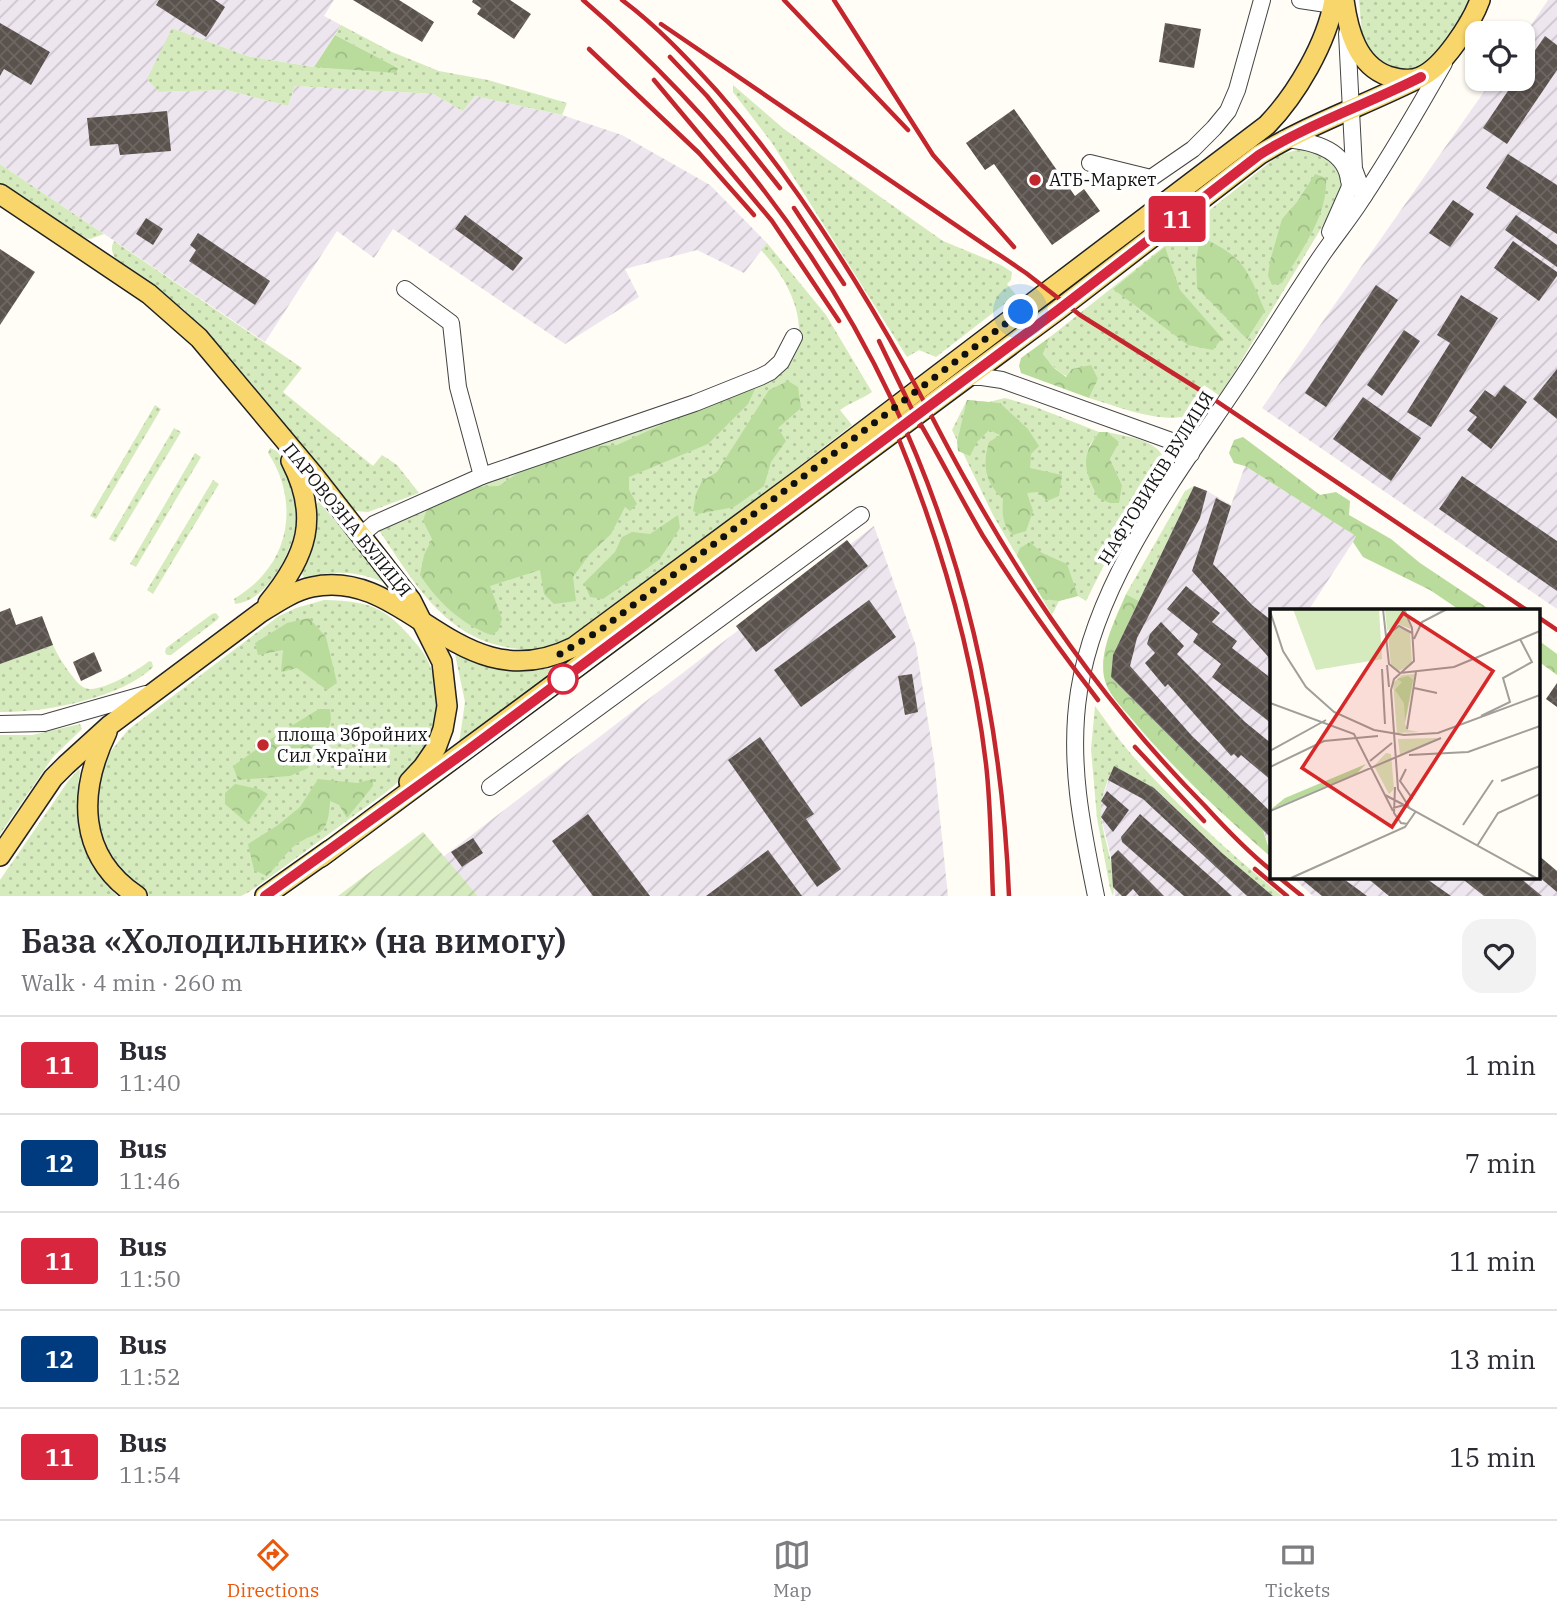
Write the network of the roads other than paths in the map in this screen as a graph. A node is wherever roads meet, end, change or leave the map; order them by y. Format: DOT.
graph roads {
  1 [pos="1262,0"];
  2 [pos="1300,0"];
  3 [pos="1481,3"];
  4 [pos="1339,4"];
  5 [pos="1454,45"];
  6 [pos="1421,77"];
  7 [pos="1352,110"];
  8 [pos="1284,139"];
  9 [pos="1090,163"];
  10 [pos="1357,193"];
  11 [pos="0,194"];
  12 [pos="405,289"];
  13 [pos="794,337"];
  14 [pos="967,377"];
  15 [pos="264,419"];
  16 [pos="1191,454"];
  17 [pos="482,476"];
  18 [pos="862,515"];
  19 [pos="361,535"];
  20 [pos="260,613"];
  21 [pos="424,624"];
  22 [pos="152,692"];
  23 [pos="0,724"];
  24 [pos="110,725"];
  25 [pos="489,787"];
  26 [pos="0,856"];
  27 [pos="321,857"];
  28 [pos="138,896"];
  29 [pos="265,896"];
  30 [pos="1096,896"];
  1 -- 9 [label="street"];
  2 -- 4 [label="street"];
  3 -- 5 [label="main road"];
  4 -- 6 [label="main road"];
  4 -- 7 [label="street"];
  4 -- 21 [label="main road"];
  5 -- 6 [label="main road"];
  5 -- 10 [label="street, НАФТОВИКІВ ВУЛИЦЯ"];
  6 -- 7 [label="main road"];
  7 -- 8 [label="main road"];
  7 -- 10 [label="street"];
  8 -- 10 [label="street"];
  8 -- 14 [label="main road"];
  10 -- 16 [label="street, НАФТОВИКІВ ВУЛИЦЯ"];
  11 -- 15 [label="main road, ПАРОВОЗНА ВУЛИЦЯ"];
  12 -- 17 [label="street"];
  13 -- 17 [label="street"];
  14 -- 16 [label="street"];
  14 -- 27 [label="main road"];
  15 -- 19 [label="main road, ПАРОВОЗНА ВУЛИЦЯ"];
  15 -- 20 [label="main road, ПАРОВОЗНА ВУЛИЦЯ"];
  16 -- 30 [label="street, НАФТОВИКІВ ВУЛИЦЯ"];
  17 -- 19 [label="street"];
  18 -- 25 [label="street"];
  19 -- 21 [label="main road, ПАРОВОЗНА ВУЛИЦЯ"];
  20 -- 21 [label="main road"];
  20 -- 22 [label="main road"];
  21 -- 27 [label="main road"];
  22 -- 23 [label="street"];
  22 -- 24 [label="main road"];
  24 -- 26 [label="main road"];
  24 -- 28 [label="main road"];
  27 -- 29 [label="main road"];
}
